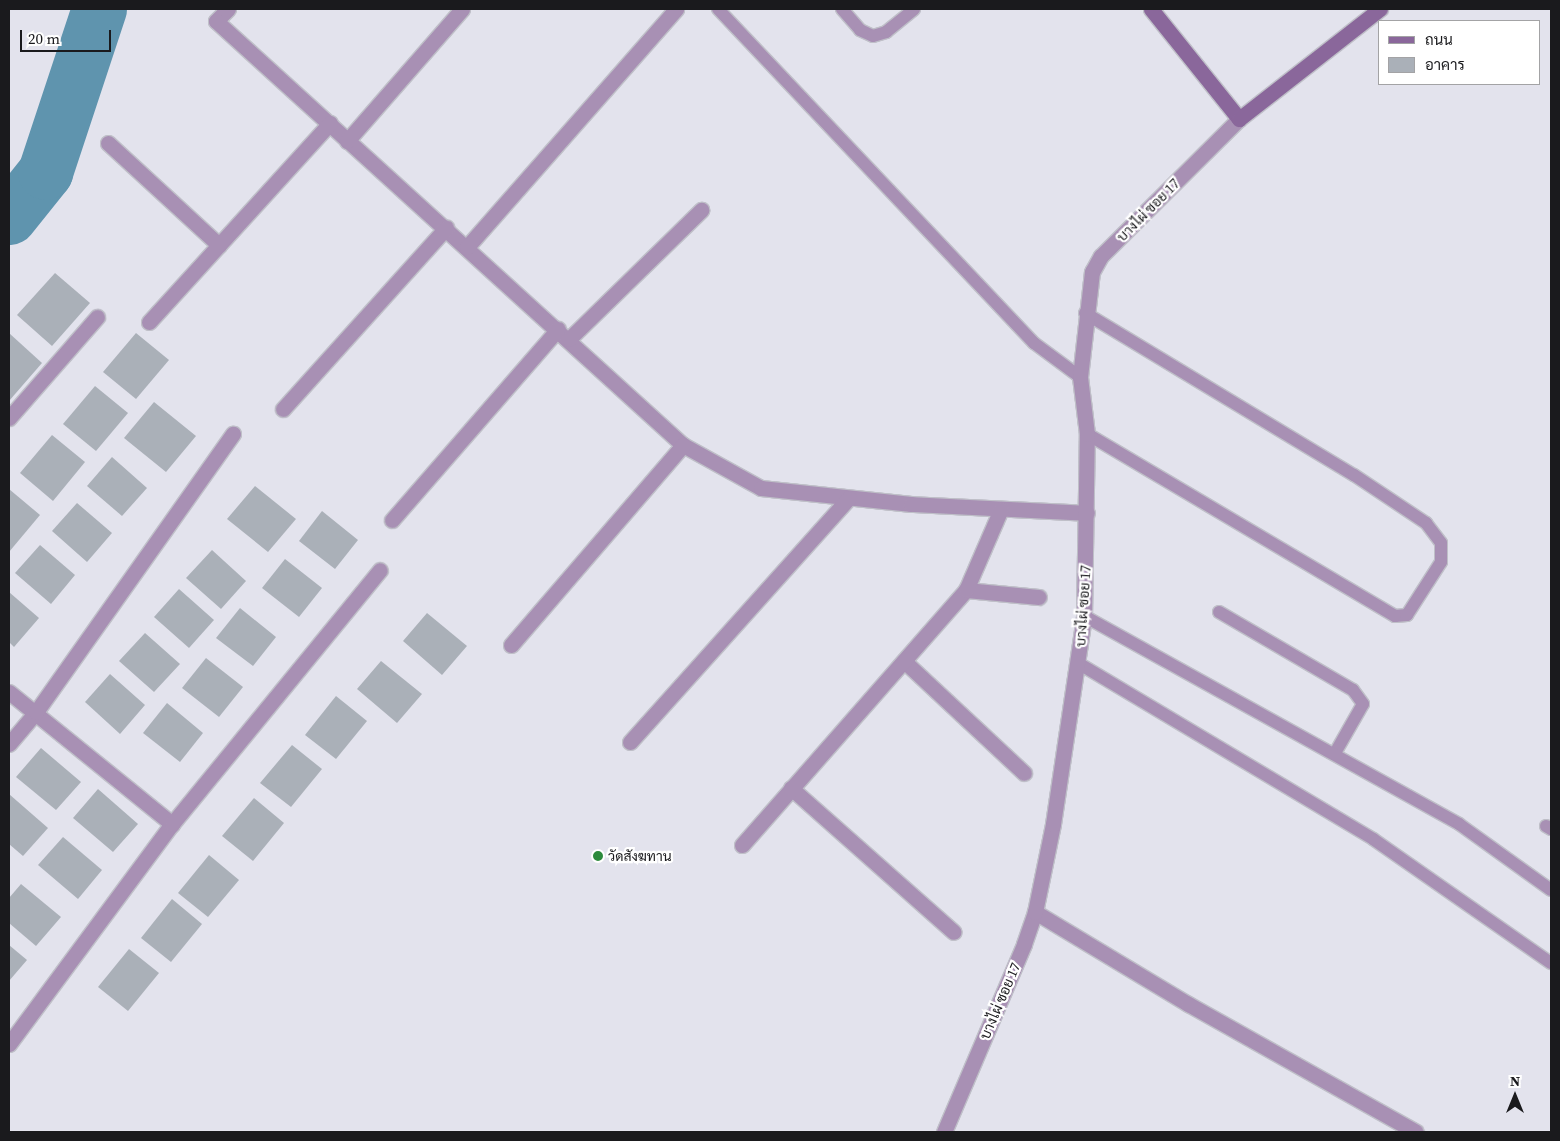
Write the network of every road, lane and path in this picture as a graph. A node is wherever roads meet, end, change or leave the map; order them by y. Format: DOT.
graph roads {
  1 [pos="228,9"];
  2 [pos="462,9"];
  3 [pos="676,9"];
  4 [pos="718,9"];
  5 [pos="842,9"];
  6 [pos="914,9"];
  7 [pos="1151,9"];
  8 [pos="1380,9"];
  9 [pos="1239,120"];
  10 [pos="330,124"];
  11 [pos="347,141"];
  12 [pos="108,142"];
  13 [pos="701,210"];
  14 [pos="446,228"];
  15 [pos="219,245"];
  16 [pos="467,246"];
  17 [pos="1085,313"];
  18 [pos="97,317"];
  19 [pos="149,322"];
  20 [pos="558,329"];
  21 [pos="569,339"];
  22 [pos="1080,377"];
  23 [pos="283,409"];
  24 [pos="9,418"];
  25 [pos="233,434"];
  26 [pos="1087,434"];
  27 [pos="683,445"];
  28 [pos="849,498"];
  29 [pos="1001,509"];
  30 [pos="1087,513"];
  31 [pos="392,520"];
  32 [pos="380,570"];
  33 [pos="966,590"];
  34 [pos="1039,596"];
  35 [pos="1219,612"];
  36 [pos="1084,616"];
  37 [pos="510,645"];
  38 [pos="904,661"];
  39 [pos="1078,663"];
  40 [pos="9,692"];
  41 [pos="36,712"];
  42 [pos="630,742"];
  43 [pos="9,744"];
  44 [pos="1335,753"];
  45 [pos="1024,773"];
  46 [pos="791,788"];
  47 [pos="172,824"];
  48 [pos="742,845"];
  49 [pos="1551,890"];
  50 [pos="1035,912"];
  51 [pos="954,932"];
  52 [pos="1551,964"];
  53 [pos="9,1044"];
  54 [pos="944,1132"];
  55 [pos="1416,1132"];
  1 -- 10 [label="street"];
  2 -- 11 [label="street"];
  3 -- 16 [label="street"];
  4 -- 22 [label="lane"];
  5 -- 6 [label="lane"];
  7 -- 9 [label="street"];
  8 -- 9 [label="street"];
  9 -- 17 [label="street, บางไผ่ ซอย 17"];
  10 -- 11 [label="street"];
  10 -- 15 [label="street"];
  11 -- 14 [label="street"];
  12 -- 15 [label="street"];
  13 -- 21 [label="street"];
  14 -- 16 [label="street"];
  14 -- 23 [label="street"];
  15 -- 19 [label="street"];
  16 -- 20 [label="street"];
  17 -- 22 [label="street, บางไผ่ ซอย 17"];
  17 -- 26 [label="lane"];
  18 -- 24 [label="street"];
  20 -- 21 [label="street"];
  20 -- 31 [label="street"];
  21 -- 27 [label="street"];
  22 -- 26 [label="street, บางไผ่ ซอย 17"];
  25 -- 41 [label="street"];
  26 -- 30 [label="street, บางไผ่ ซอย 17"];
  27 -- 28 [label="street"];
  27 -- 37 [label="street"];
  28 -- 29 [label="street"];
  28 -- 42 [label="street"];
  29 -- 30 [label="street"];
  29 -- 33 [label="street"];
  30 -- 36 [label="street, บางไผ่ ซอย 17"];
  32 -- 47 [label="street"];
  33 -- 34 [label="street"];
  33 -- 38 [label="street"];
  35 -- 44 [label="lane"];
  36 -- 39 [label="street, บางไผ่ ซอย 17"];
  36 -- 44 [label="lane"];
  38 -- 45 [label="street"];
  38 -- 46 [label="street"];
  39 -- 50 [label="street, บางไผ่ ซอย 17"];
  39 -- 52 [label="lane"];
  40 -- 41 [label="street"];
  41 -- 43 [label="street"];
  41 -- 47 [label="street"];
  44 -- 49 [label="lane"];
  46 -- 48 [label="street"];
  46 -- 51 [label="street"];
  47 -- 53 [label="street"];
  50 -- 54 [label="street, บางไผ่ ซอย 17"];
  50 -- 55 [label="street"];
}
